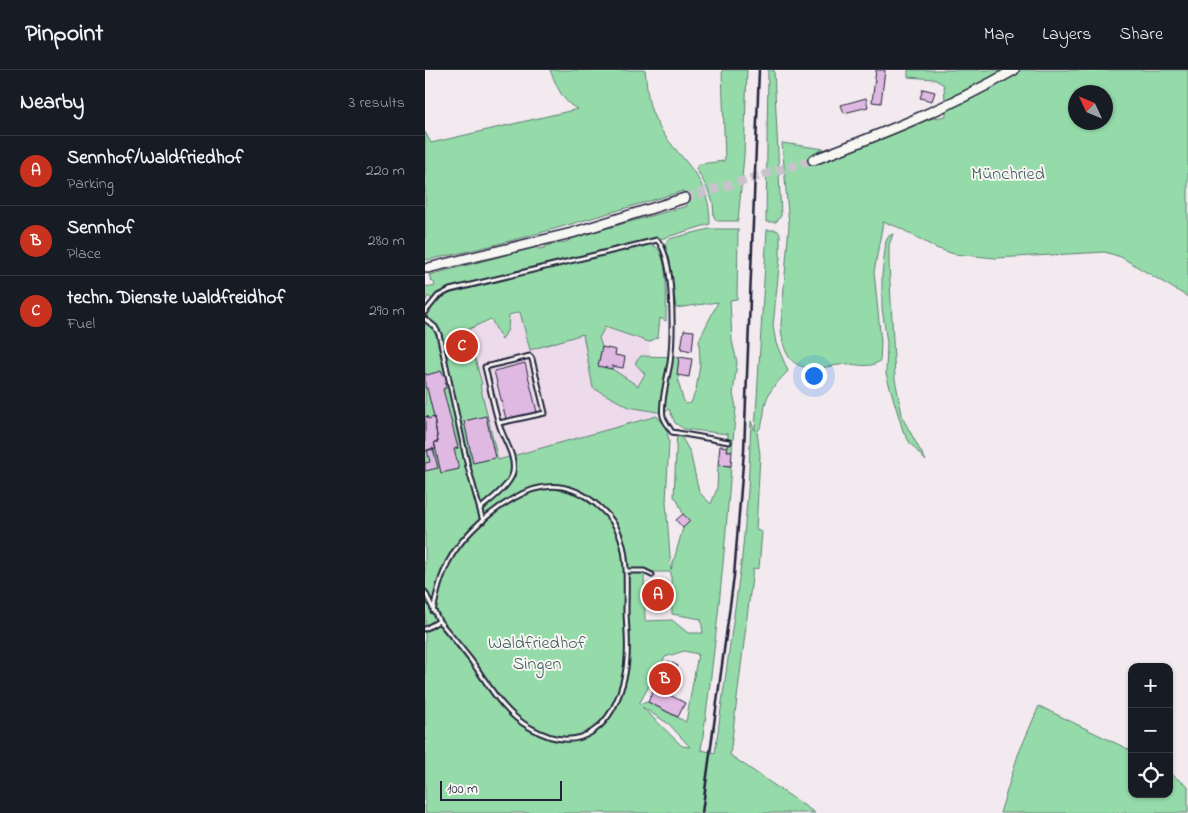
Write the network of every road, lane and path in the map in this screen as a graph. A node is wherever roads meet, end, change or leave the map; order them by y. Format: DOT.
graph roads {
  1 [pos="1014,70"];
  2 [pos="813,160"];
  3 [pos="685,198"];
  4 [pos="428,268"];
  5 [pos="425,312"];
  6 [pos="425,319"];
  7 [pos="499,423"];
  8 [pos="729,442"];
  9 [pos="480,509"];
  10 [pos="483,521"];
  11 [pos="626,571"];
  12 [pos="653,575"];
  13 [pos="425,592"];
  14 [pos="433,610"];
  15 [pos="439,621"];
  16 [pos="425,629"];
  1 -- 2 [label="main road"];
  3 -- 4 [label="main road"];
  5 -- 8 [label="lane"];
  6 -- 9 [label="lane"];
  7 -- 7 [label="lane"];
  7 -- 9 [label="lane"];
  9 -- 10 [label="lane"];
  10 -- 11 [label="lane"];
  10 -- 14 [label="lane"];
  11 -- 12 [label="lane"];
  11 -- 15 [label="lane"];
  13 -- 14 [label="lane"];
  14 -- 15 [label="lane"];
  15 -- 16 [label="lane"];
}
